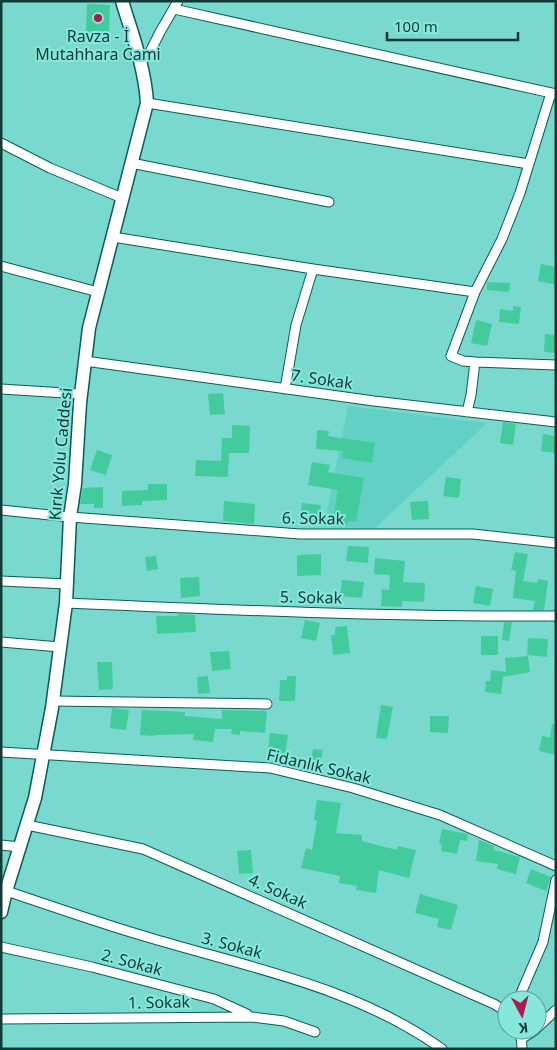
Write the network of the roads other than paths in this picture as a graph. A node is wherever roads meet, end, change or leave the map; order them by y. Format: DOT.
graph roads {
  1 [pos="122,1"];
  2 [pos="176,5"];
  3 [pos="140,61"];
  4 [pos="553,94"];
  5 [pos="148,103"];
  6 [pos="1,143"];
  7 [pos="131,163"];
  8 [pos="529,164"];
  9 [pos="122,198"];
  10 [pos="330,202"];
  11 [pos="113,236"];
  12 [pos="1,266"];
  13 [pos="313,269"];
  14 [pos="98,292"];
  15 [pos="475,292"];
  16 [pos="85,361"];
  17 [pos="475,362"];
  18 [pos="556,365"];
  19 [pos="1,389"];
  20 [pos="285,389"];
  21 [pos="81,394"];
  22 [pos="467,412"];
  23 [pos="556,422"];
  24 [pos="1,510"];
  25 [pos="70,517"];
  26 [pos="556,542"];
  27 [pos="1,581"];
  28 [pos="67,584"];
  29 [pos="66,604"];
  30 [pos="556,616"];
  31 [pos="1,642"];
  32 [pos="60,647"];
  33 [pos="53,701"];
  34 [pos="267,704"];
  35 [pos="1,752"];
  36 [pos="44,755"];
  37 [pos="28,825"];
  38 [pos="1,845"];
  39 [pos="20,847"];
  40 [pos="556,866"];
  41 [pos="556,880"];
  42 [pos="6,891"];
  43 [pos="1,912"];
  44 [pos="1,947"];
  45 [pos="522,990"];
  46 [pos="497,1006"];
  47 [pos="252,1016"];
  48 [pos="1,1019"];
  49 [pos="315,1032"];
  50 [pos="442,1049"];
  1 -- 3 [label="street, Kırık Yolu Caddesi"];
  2 -- 3 [label="street"];
  2 -- 4 [label="street"];
  3 -- 5 [label="street, Kırık Yolu Caddesi"];
  4 -- 8 [label="street"];
  5 -- 7 [label="street, Kırık Yolu Caddesi"];
  5 -- 8 [label="street"];
  6 -- 9 [label="street"];
  7 -- 9 [label="street, Kırık Yolu Caddesi"];
  7 -- 10 [label="street"];
  8 -- 15 [label="street"];
  9 -- 11 [label="street, Kırık Yolu Caddesi"];
  11 -- 13 [label="street"];
  11 -- 14 [label="street, Kırık Yolu Caddesi"];
  12 -- 14 [label="street"];
  13 -- 15 [label="street"];
  13 -- 20 [label="street"];
  14 -- 16 [label="street, Kırık Yolu Caddesi"];
  15 -- 17 [label="street"];
  16 -- 20 [label="street, 7. Sokak"];
  16 -- 21 [label="street, Kırık Yolu Caddesi"];
  17 -- 18 [label="street"];
  17 -- 22 [label="street"];
  19 -- 21 [label="street"];
  20 -- 22 [label="street, 7. Sokak"];
  21 -- 25 [label="street, Kırık Yolu Caddesi"];
  22 -- 23 [label="street, 7. Sokak"];
  24 -- 25 [label="street, 6. Sokak"];
  25 -- 26 [label="street, 6. Sokak"];
  25 -- 28 [label="street, Kırık Yolu Caddesi"];
  27 -- 28 [label="street"];
  28 -- 29 [label="street, Kırık Yolu Caddesi"];
  29 -- 30 [label="street, 5. Sokak"];
  29 -- 32 [label="street, Kırık Yolu Caddesi"];
  31 -- 32 [label="street"];
  32 -- 33 [label="street, Kırık Yolu Caddesi"];
  33 -- 34 [label="street"];
  33 -- 36 [label="street, Kırık Yolu Caddesi"];
  35 -- 36 [label="street, Fidanlık Sokak"];
  36 -- 37 [label="street, Kırık Yolu Caddesi"];
  36 -- 40 [label="street, Fidanlık Sokak"];
  37 -- 39 [label="street, Kırık Yolu Caddesi"];
  37 -- 46 [label="street, 4. Sokak"];
  38 -- 39 [label="street"];
  39 -- 42 [label="street, Kırık Yolu Caddesi"];
  41 -- 45 [label="street"];
  42 -- 43 [label="street, Kırık Yolu Caddesi"];
  42 -- 50 [label="street, 3. Sokak"];
  44 -- 47 [label="street, 2. Sokak"];
  47 -- 48 [label="street, 1. Sokak"];
  47 -- 49 [label="street, 1. Sokak"];
}
